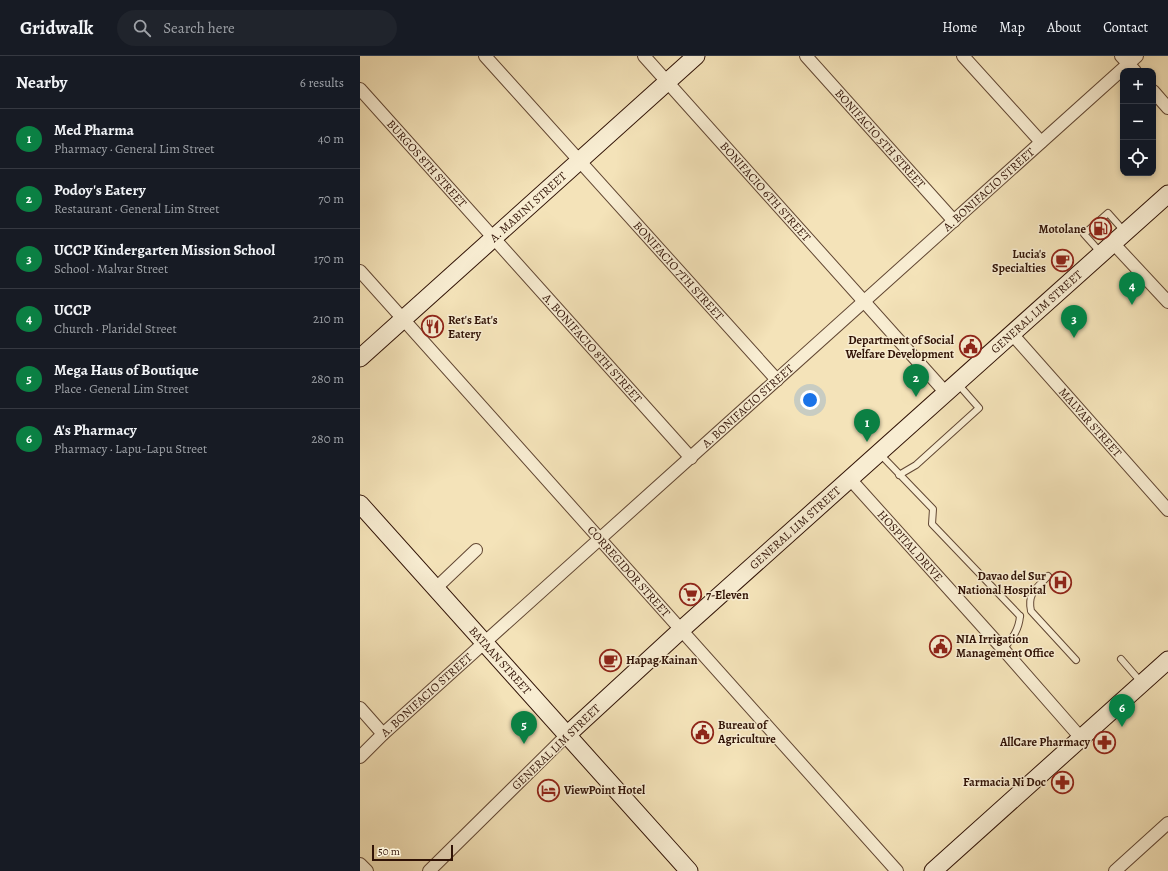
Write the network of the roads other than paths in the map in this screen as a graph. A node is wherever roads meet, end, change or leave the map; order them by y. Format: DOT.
graph roads {
  1 [pos="485,56"];
  2 [pos="644,56"];
  3 [pos="696,56"];
  4 [pos="806,56"];
  5 [pos="963,56"];
  6 [pos="1130,62"];
  7 [pos="668,82"];
  8 [pos="360,89"];
  9 [pos="1156,94"];
  10 [pos="1168,108"];
  11 [pos="1041,142"];
  12 [pos="580,161"];
  13 [pos="1168,194"];
  14 [pos="954,220"];
  15 [pos="494,238"];
  16 [pos="1113,243"];
  17 [pos="360,271"];
  18 [pos="865,301"];
  19 [pos="1168,302"];
  20 [pos="403,319"];
  21 [pos="1012,334"];
  22 [pos="360,358"];
  23 [pos="777,380"];
  24 [pos="952,388"];
  25 [pos="879,453"];
  26 [pos="691,458"];
  27 [pos="899,475"];
  28 [pos="850,479"];
  29 [pos="360,504"];
  30 [pos="1168,510"];
  31 [pos="600,540"];
  32 [pos="476,550"];
  33 [pos="1048,576"];
  34 [pos="436,588"];
  35 [pos="1031,611"];
  36 [pos="1020,616"];
  37 [pos="681,630"];
  38 [pos="485,642"];
  39 [pos="1003,649"];
  40 [pos="1121,659"];
  41 [pos="1076,660"];
  42 [pos="1168,660"];
  43 [pos="1142,683"];
  44 [pos="360,708"];
  45 [pos="384,734"];
  46 [pos="567,735"];
  47 [pos="1081,738"];
  48 [pos="360,757"];
  49 [pos="1168,823"];
  50 [pos="360,864"];
  51 [pos="686,870"];
  52 [pos="367,871"];
  53 [pos="429,871"];
  54 [pos="897,871"];
  55 [pos="933,871"];
  56 [pos="1115,871"];
  1 -- 12 [label="street, BONIFACIO 7TH STREET"];
  2 -- 7 [label="street, BONIFACIO 6TH STREET"];
  3 -- 7 [label="street, A. MABINI STREET"];
  4 -- 14 [label="street, BONIFACIO 5TH STREET"];
  5 -- 11 [label="street"];
  6 -- 11 [label="street, A. BONIFACIO STREET"];
  7 -- 12 [label="street, A. MABINI STREET"];
  7 -- 18 [label="street, BONIFACIO 6TH STREET"];
  8 -- 15 [label="street, BURGOS 8TH STREET"];
  9 -- 10 [label="street"];
  11 -- 14 [label="street, A. BONIFACIO STREET"];
  12 -- 15 [label="street, A. MABINI STREET"];
  12 -- 23 [label="street, BONIFACIO 7TH STREET"];
  13 -- 16 [label="street, GENERAL LIM STREET"];
  14 -- 18 [label="street, A. BONIFACIO STREET"];
  15 -- 20 [label="street, A. MABINI STREET"];
  15 -- 26 [label="street, A. BONIFACIO 8TH STREET"];
  16 -- 16 [label="lane"];
  16 -- 19 [label="street"];
  16 -- 21 [label="street, GENERAL LIM STREET"];
  17 -- 20 [label="street, CORREGIDOR STREET"];
  18 -- 23 [label="street, A. BONIFACIO STREET"];
  18 -- 24 [label="street, BONIFACIO 6TH STREET"];
  20 -- 22 [label="street, A. MABINI STREET"];
  20 -- 31 [label="street, CORREGIDOR STREET"];
  21 -- 24 [label="street, GENERAL LIM STREET"];
  21 -- 30 [label="street, MALVAR STREET"];
  23 -- 26 [label="street, A. BONIFACIO STREET"];
  24 -- 25 [label="street, GENERAL LIM STREET"];
  24 -- 27 [label="lane"];
  25 -- 27 [label="lane"];
  25 -- 28 [label="street, GENERAL LIM STREET"];
  26 -- 31 [label="street, A. BONIFACIO STREET"];
  27 -- 36 [label="lane"];
  28 -- 37 [label="street, GENERAL LIM STREET"];
  28 -- 39 [label="street, HOSPITAL DRIVE"];
  29 -- 34 [label="street, BATAAN STREET"];
  31 -- 37 [label="street, CORREGIDOR STREET"];
  31 -- 38 [label="street, A. BONIFACIO STREET"];
  32 -- 34 [label="street"];
  33 -- 35 [label="lane"];
  34 -- 38 [label="street, BATAAN STREET"];
  35 -- 36 [label="lane"];
  35 -- 41 [label="lane"];
  36 -- 39 [label="lane"];
  37 -- 46 [label="street, GENERAL LIM STREET"];
  37 -- 54 [label="street, CORREGIDOR STREET"];
  38 -- 45 [label="street, A. BONIFACIO STREET"];
  38 -- 46 [label="street, BATAAN STREET"];
  39 -- 47 [label="street, HOSPITAL DRIVE"];
  40 -- 43 [label="lane"];
  42 -- 43 [label="street"];
  43 -- 47 [label="street"];
  44 -- 45 [label="street"];
  45 -- 48 [label="street, A. BONIFACIO STREET"];
  46 -- 51 [label="street, BATAAN STREET"];
  46 -- 53 [label="street, GENERAL LIM STREET"];
  47 -- 55 [label="street"];
  49 -- 56 [label="street"];
  50 -- 52 [label="street"];
}
